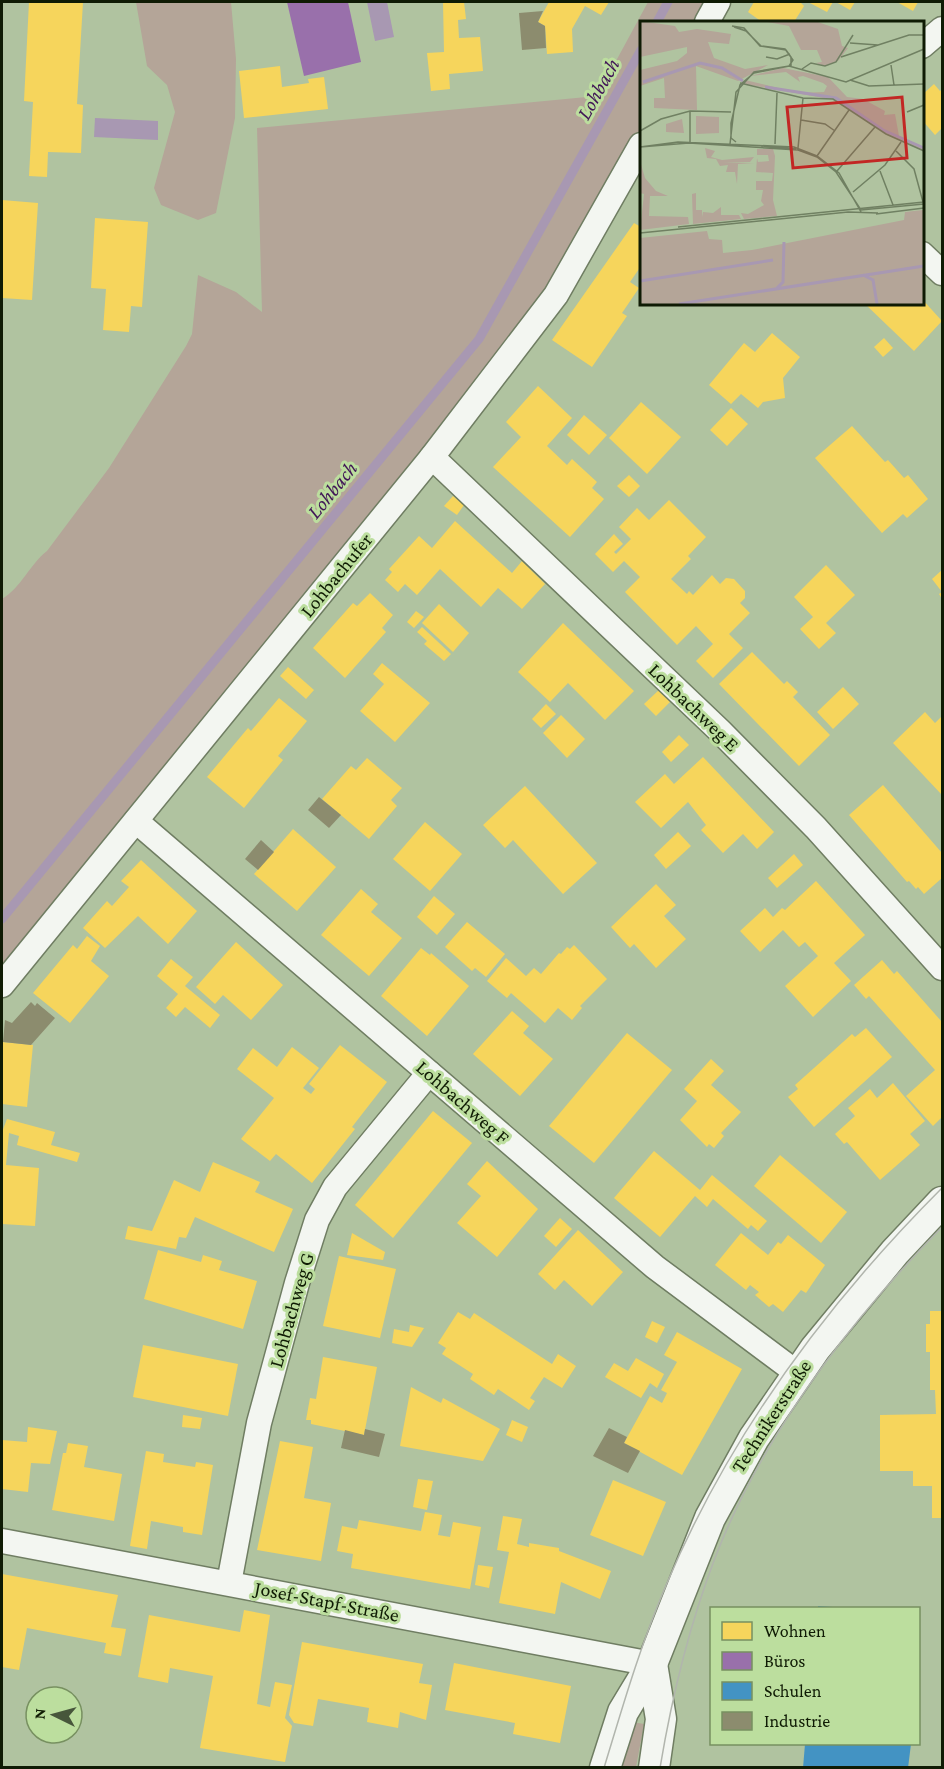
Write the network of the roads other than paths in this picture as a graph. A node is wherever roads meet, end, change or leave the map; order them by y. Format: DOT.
graph roads {
  1 [pos="718,2"];
  2 [pos="708,21"];
  3 [pos="942,29"];
  4 [pos="923,44"];
  5 [pos="640,147"];
  6 [pos="923,256"];
  7 [pos="942,273"];
  8 [pos="432,458"];
  9 [pos="136,821"];
  10 [pos="942,968"];
  11 [pos="2,985"];
  12 [pos="429,1073"];
  13 [pos="942,1202"];
  14 [pos="797,1373"];
  15 [pos="2,1541"];
  16 [pos="229,1583"];
  17 [pos="652,1664"];
  18 [pos="604,1767"];
  19 [pos="654,1767"];
  1 -- 2 [label="street"];
  3 -- 4 [label="street"];
  5 -- 8 [label="street, Lohbachufer"];
  6 -- 7 [label="street"];
  8 -- 9 [label="street, Lohbachufer"];
  8 -- 10 [label="street, Lohbachweg E"];
  9 -- 11 [label="street, Lohbachufer"];
  9 -- 12 [label="street, Lohbachweg F"];
  12 -- 14 [label="street, Lohbachweg F"];
  12 -- 16 [label="street, Lohbachweg G"];
  13 -- 14 [label="street, Technikerstraße"];
  14 -- 17 [label="street, Technikerstraße"];
  15 -- 16 [label="street, Josef-Stapf-Straße"];
  16 -- 17 [label="street, Josef-Stapf-Straße"];
  17 -- 18 [label="street, Technikerstraße"];
  17 -- 19 [label="street"];
}
